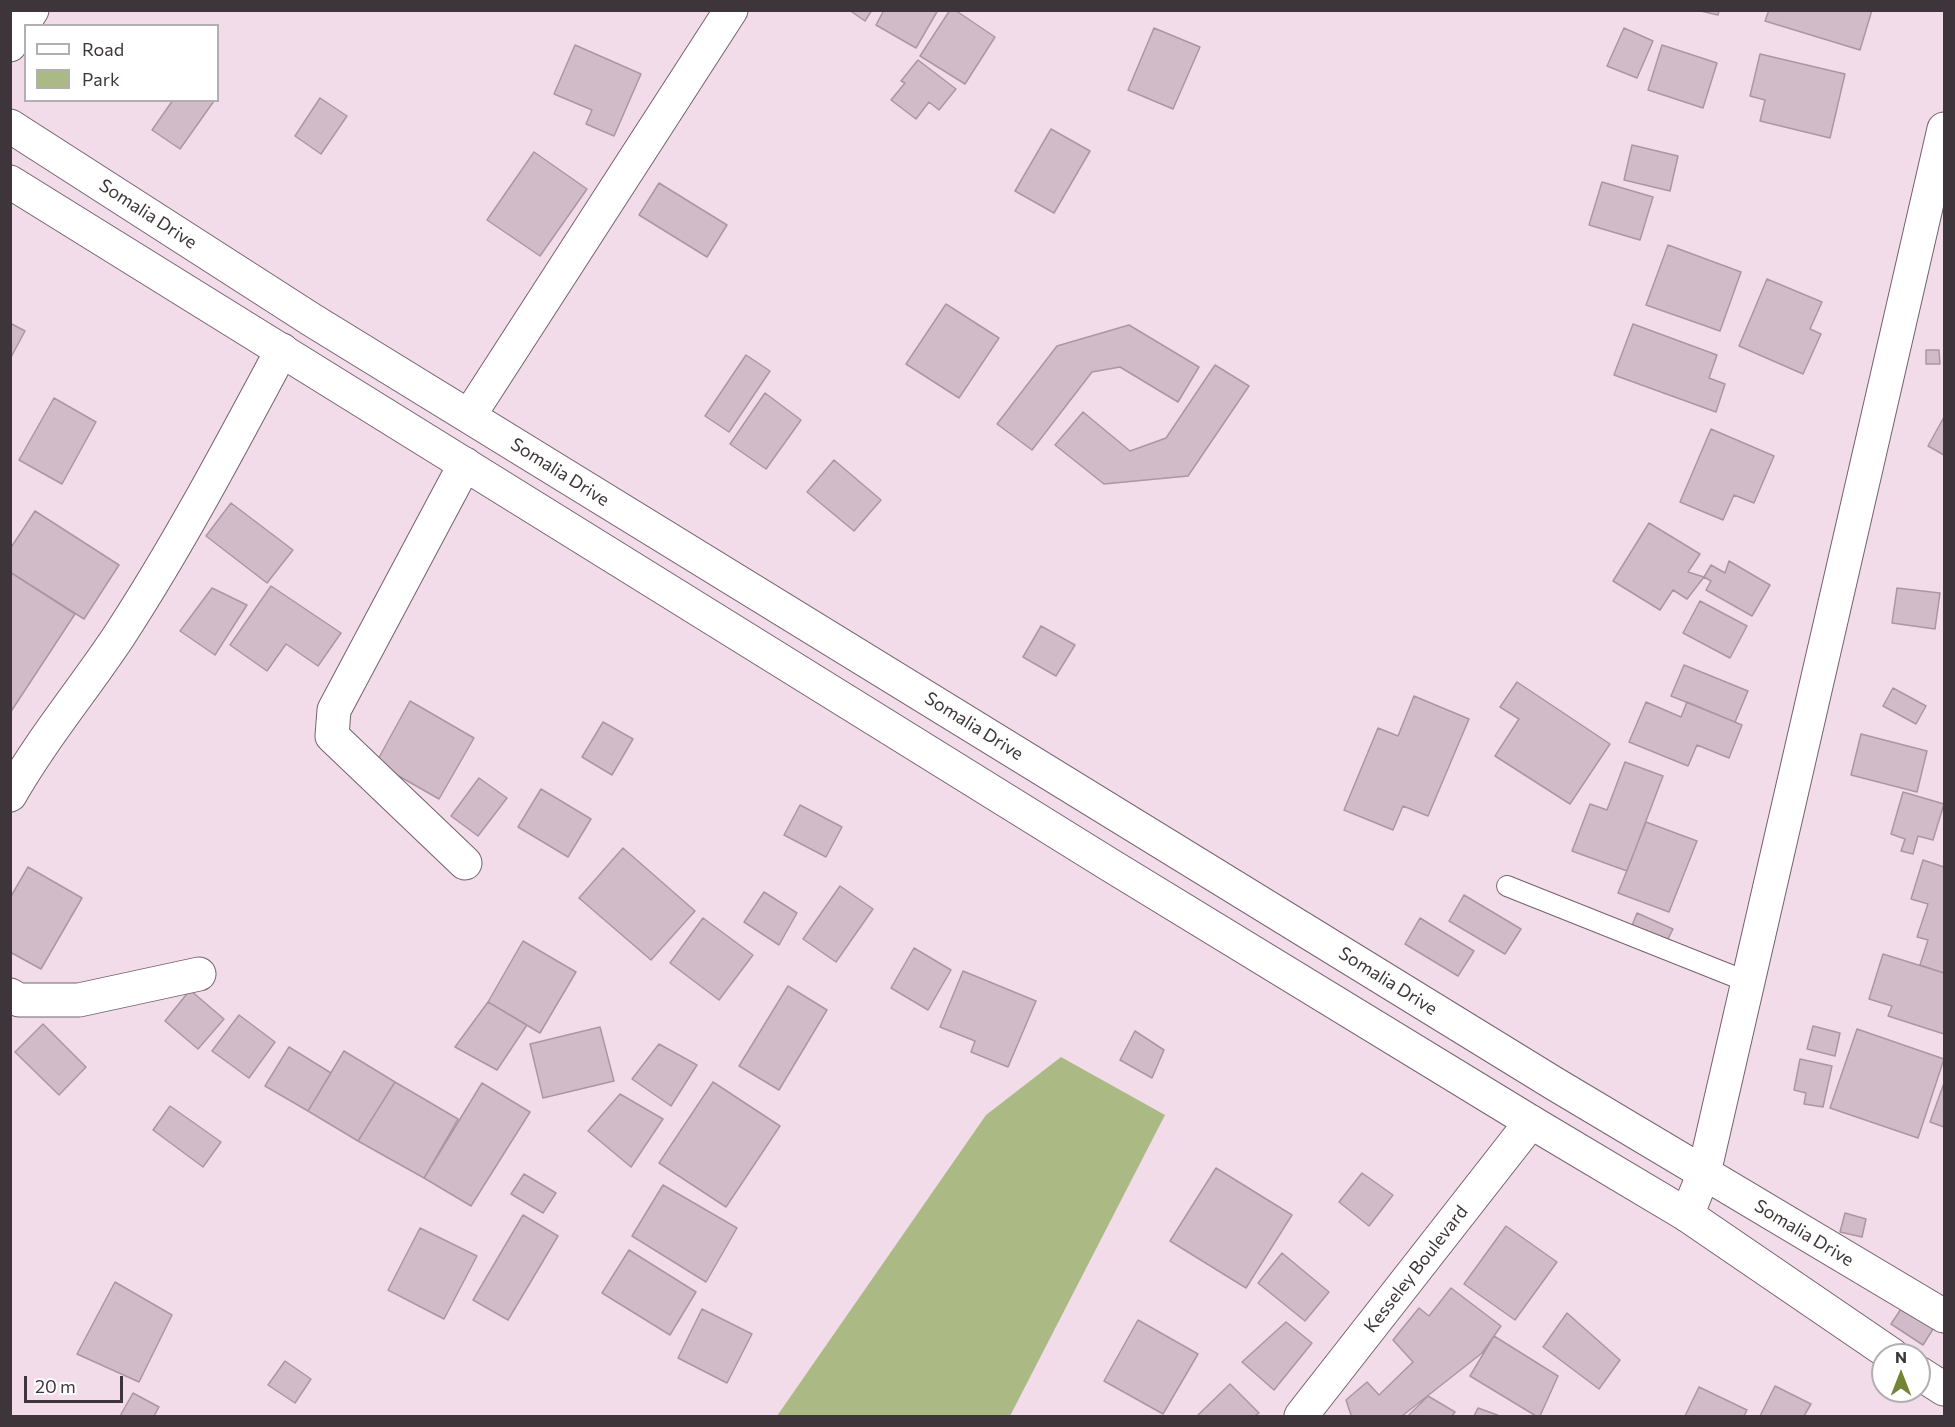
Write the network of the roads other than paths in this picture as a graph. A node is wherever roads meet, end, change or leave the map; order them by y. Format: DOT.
graph roads {
  1 [pos="32,10"];
  2 [pos="731,10"];
  3 [pos="10,45"];
  4 [pos="10,126"];
  5 [pos="1944,129"];
  6 [pos="10,182"];
  7 [pos="282,350"];
  8 [pos="469,416"];
  9 [pos="465,464"];
  10 [pos="10,795"];
  11 [pos="465,863"];
  12 [pos="1507,886"];
  13 [pos="199,974"];
  14 [pos="1748,982"];
  15 [pos="10,995"];
  16 [pos="1531,1122"];
  17 [pos="1704,1173"];
  18 [pos="1687,1215"];
  19 [pos="1944,1316"];
  20 [pos="1874,1343"];
  21 [pos="1931,1381"];
  22 [pos="1944,1389"];
  23 [pos="1301,1416"];
  1 -- 3 [label="main road"];
  2 -- 8 [label="main road"];
  4 -- 8 [label="main road, Somalia Drive"];
  5 -- 14 [label="main road"];
  6 -- 7 [label="main road"];
  7 -- 9 [label="main road"];
  7 -- 10 [label="main road"];
  8 -- 17 [label="main road, Somalia Drive"];
  9 -- 11 [label="main road"];
  9 -- 16 [label="main road"];
  12 -- 14 [label="lane"];
  13 -- 15 [label="main road"];
  14 -- 17 [label="main road"];
  16 -- 18 [label="main road"];
  16 -- 23 [label="main road, Kesseley Boulevard"];
  17 -- 18 [label="main road"];
  17 -- 19 [label="main road, Somalia Drive"];
  18 -- 20 [label="main road"];
  21 -- 22 [label="main road"];
}
